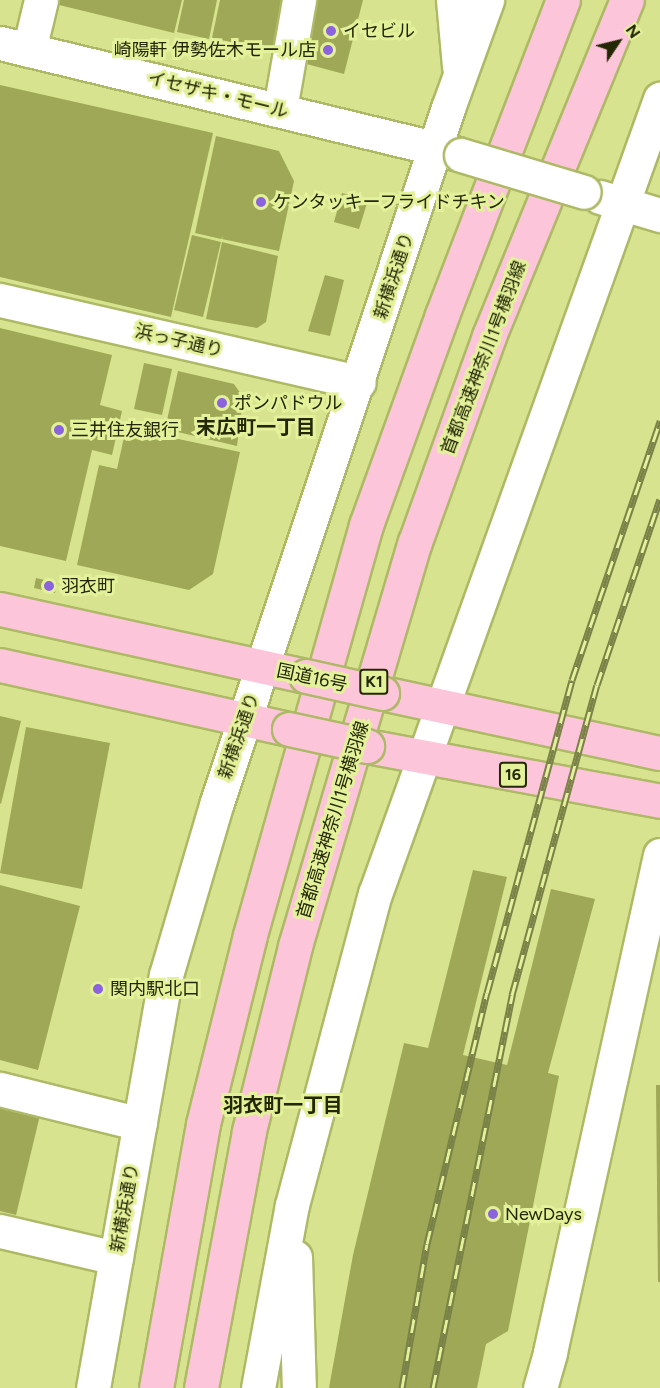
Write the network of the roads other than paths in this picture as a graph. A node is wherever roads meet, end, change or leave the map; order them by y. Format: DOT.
graph roads {
  1 [pos="41,0"];
  2 [pos="298,0"];
  3 [pos="453,0"];
  4 [pos="487,0"];
  5 [pos="563,0"];
  6 [pos="627,0"];
  7 [pos="15,46"];
  8 [pos="460,74"];
  9 [pos="660,99"];
  10 [pos="280,109"];
  11 [pos="448,151"];
  12 [pos="621,203"];
  13 [pos="660,215"];
  14 [pos="0,300"];
  15 [pos="358,382"];
  16 [pos="0,609"];
  17 [pos="0,665"];
  18 [pos="263,667"];
  19 [pos="442,706"];
  20 [pos="244,719"];
  21 [pos="660,753"];
  22 [pos="423,758"];
  23 [pos="660,801"];
  24 [pos="660,855"];
  25 [pos="0,1089"];
  26 [pos="140,1124"];
  27 [pos="292,1205"];
  28 [pos="0,1231"];
  29 [pos="116,1258"];
  30 [pos="93,1388"];
  31 [pos="156,1388"];
  32 [pos="201,1388"];
  33 [pos="258,1388"];
  34 [pos="299,1388"];
  35 [pos="540,1388"];
  1 -- 7 [label="street"];
  2 -- 10 [label="street"];
  3 -- 8 [label="street"];
  4 -- 8 [label="street, 新横浜通り"];
  5 -- 31 [label="highway"];
  6 -- 32 [label="highway, 首都高速神奈川1号横羽線 / K1"];
  7 -- 10 [label="street, イセザキ・モール"];
  8 -- 11 [label="street, 新横浜通り"];
  9 -- 12 [label="street"];
  10 -- 11 [label="street, イセザキ・モール"];
  11 -- 12 [label="street, イセザキ・モール, bridge"];
  11 -- 15 [label="street, 新横浜通り"];
  12 -- 13 [label="street, イセザキ・モール"];
  12 -- 19 [label="street"];
  14 -- 15 [label="street, 浜っ子通り"];
  15 -- 18 [label="street, 新横浜通り"];
  16 -- 18 [label="highway, 国道16号"];
  17 -- 20 [label="highway, 16"];
  18 -- 19 [label="highway, 国道16号, bridge"];
  18 -- 20 [label="street, 新横浜通り"];
  19 -- 21 [label="highway, 国道16号"];
  19 -- 22 [label="street"];
  20 -- 22 [label="highway, 16, bridge"];
  20 -- 26 [label="street, 新横浜通り"];
  22 -- 23 [label="highway, 16"];
  22 -- 27 [label="street"];
  24 -- 35 [label="street"];
  25 -- 26 [label="street"];
  26 -- 29 [label="street, 新横浜通り"];
  27 -- 33 [label="street"];
  27 -- 34 [label="street"];
  28 -- 29 [label="street"];
  29 -- 30 [label="street, 新横浜通り"];
}
